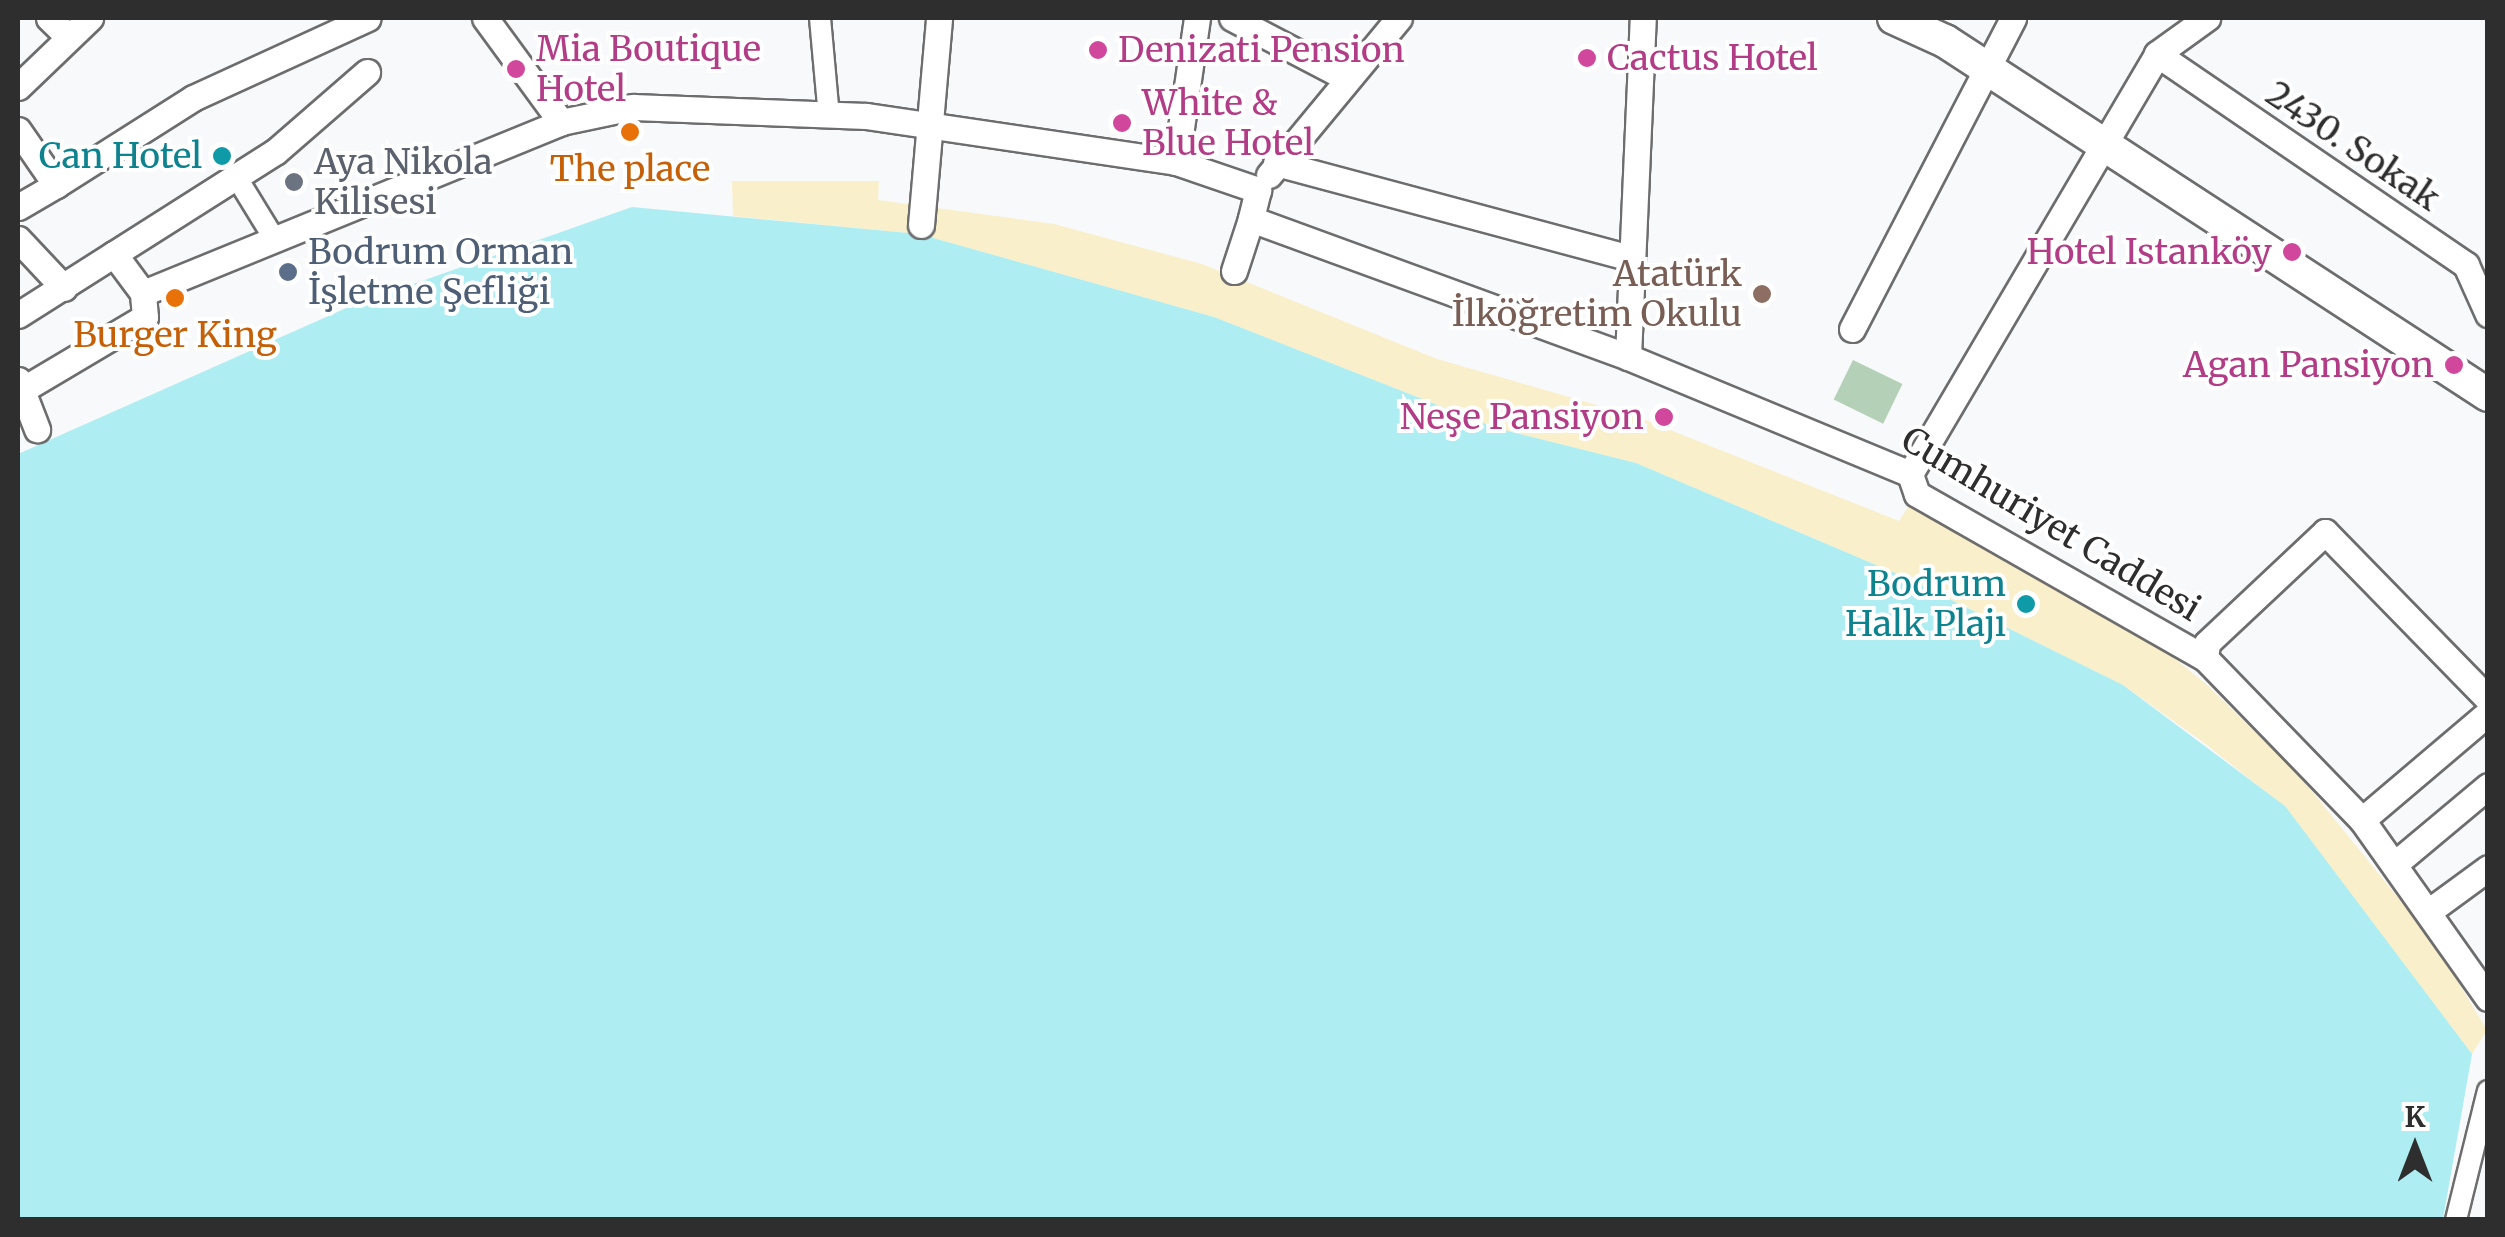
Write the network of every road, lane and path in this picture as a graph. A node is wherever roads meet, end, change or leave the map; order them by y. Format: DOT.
graph roads {
  1 [pos="49,18"];
  2 [pos="90,18"];
  3 [pos="368,18"];
  4 [pos="486,18"];
  5 [pos="820,18"];
  6 [pos="939,18"];
  7 [pos="1198,18"];
  8 [pos="1232,18"];
  9 [pos="1399,18"];
  10 [pos="1643,18"];
  11 [pos="1894,18"];
  12 [pos="2013,18"];
  13 [pos="2207,18"];
  14 [pos="70,37"];
  15 [pos="2157,54"];
  16 [pos="1980,67"];
  17 [pos="367,72"];
  18 [pos="1347,78"];
  19 [pos="18,87"];
  20 [pos="828,117"];
  21 [pos="560,122"];
  22 [pos="935,124"];
  23 [pos="18,130"];
  24 [pos="2099,149"];
  25 [pos="1176,162"];
  26 [pos="1276,163"];
  27 [pos="236,178"];
  28 [pos="56,185"];
  29 [pos="1258,190"];
  30 [pos="18,207"];
  31 [pos="1251,220"];
  32 [pos="921,226"];
  33 [pos="18,239"];
  34 [pos="275,240"];
  35 [pos="114,254"];
  36 [pos="1630,258"];
  37 [pos="1234,271"];
  38 [pos="64,288"];
  39 [pos="142,293"];
  40 [pos="2488,314"];
  41 [pos="18,315"];
  42 [pos="1852,329"];
  43 [pos="1628,357"];
  44 [pos="20,385"];
  45 [pos="2488,395"];
  46 [pos="36,429"];
  47 [pos="1910,474"];
  48 [pos="2205,658"];
  49 [pos="2488,700"];
  50 [pos="2488,714"];
  51 [pos="2488,786"];
  52 [pos="2362,820"];
  53 [pos="2396,864"];
  54 [pos="2488,868"];
  55 [pos="2432,909"];
  56 [pos="2480,969"];
  57 [pos="2488,998"];
  58 [pos="2488,1092"];
  59 [pos="2456,1220"];
  1 -- 14 [label="street"];
  2 -- 14 [label="street"];
  3 -- 28 [label="street"];
  4 -- 21 [label="street"];
  5 -- 20 [label="street"];
  6 -- 22 [label="street"];
  7 -- 25 [label="street"];
  8 -- 18 [label="street"];
  9 -- 18 [label="street"];
  10 -- 36 [label="street"];
  11 -- 16 [label="street"];
  12 -- 16 [label="street"];
  13 -- 15 [label="street"];
  14 -- 19 [label="street"];
  15 -- 24 [label="street"];
  15 -- 40 [label="street, 2430. Sokak"];
  16 -- 24 [label="street"];
  16 -- 42 [label="street"];
  17 -- 27 [label="street"];
  18 -- 26 [label="street"];
  20 -- 21 [label="street"];
  20 -- 22 [label="street"];
  21 -- 34 [label="street"];
  22 -- 25 [label="street"];
  22 -- 32 [label="street"];
  23 -- 28 [label="street"];
  24 -- 45 [label="street"];
  24 -- 47 [label="street"];
  25 -- 29 [label="street"];
  26 -- 29 [label="street"];
  26 -- 36 [label="street"];
  27 -- 34 [label="street"];
  27 -- 35 [label="street"];
  28 -- 30 [label="street"];
  29 -- 31 [label="street"];
  31 -- 37 [label="street"];
  31 -- 43 [label="street, Cumhuriyet Caddesi"];
  33 -- 38 [label="street"];
  34 -- 39 [label="street"];
  35 -- 38 [label="street"];
  35 -- 39 [label="street"];
  36 -- 43 [label="street"];
  38 -- 41 [label="street"];
  39 -- 44 [label="street"];
  43 -- 47 [label="street, Cumhuriyet Caddesi"];
  44 -- 46 [label="street"];
  47 -- 48 [label="street, Cumhuriyet Caddesi"];
  48 -- 49 [label="street"];
  48 -- 52 [label="street, Cumhuriyet Caddesi"];
  50 -- 52 [label="street"];
  51 -- 53 [label="street"];
  52 -- 53 [label="street, Cumhuriyet Caddesi"];
  53 -- 55 [label="street, Cumhuriyet Caddesi"];
  54 -- 55 [label="street"];
  55 -- 56 [label="street, Cumhuriyet Caddesi"];
  56 -- 57 [label="street, Cumhuriyet Caddesi"];
  58 -- 59 [label="street"];
}
